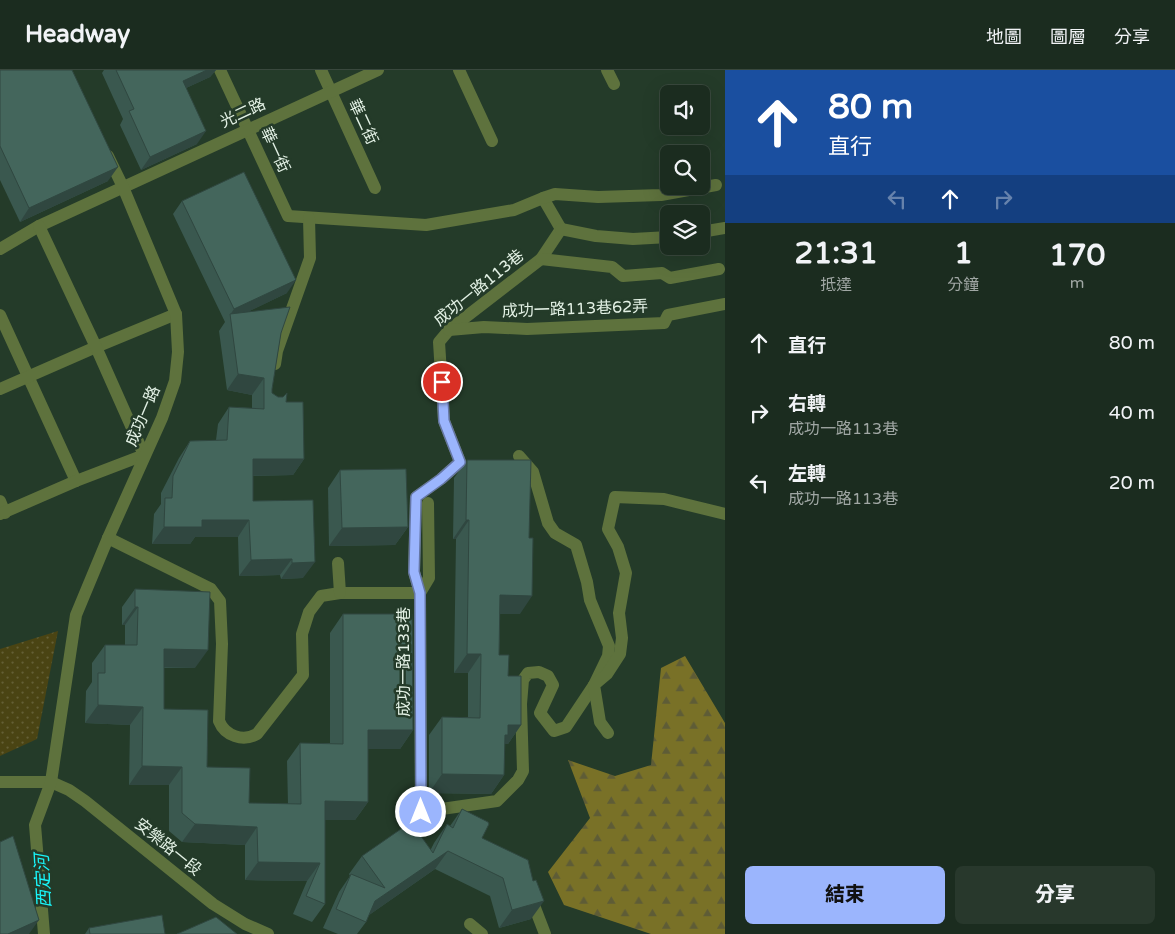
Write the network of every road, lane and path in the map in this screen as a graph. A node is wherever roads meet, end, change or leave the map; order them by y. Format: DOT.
graph roads {
  1 [pos="220,70"];
  2 [pos="321,70"];
  3 [pos="378,70"];
  4 [pos="460,70"];
  5 [pos="607,70"];
  6 [pos="614,84"];
  7 [pos="330,91"];
  8 [pos="247,130"];
  9 [pos="492,141"];
  10 [pos="102,142"];
  11 [pos="716,185"];
  12 [pos="123,186"];
  13 [pos="375,188"];
  14 [pos="542,198"];
  15 [pos="309,218"];
  16 [pos="38,226"];
  17 [pos="561,228"];
  18 [pos="725,228"];
  19 [pos="710,230"];
  20 [pos="660,238"];
  21 [pos="0,249"];
  22 [pos="541,259"];
  23 [pos="719,269"];
  24 [pos="725,304"];
  25 [pos="176,314"];
  26 [pos="0,315"];
  27 [pos="449,330"];
  28 [pos="96,347"];
  29 [pos="28,376"];
  30 [pos="273,378"];
  31 [pos="0,389"];
  32 [pos="144,455"];
  33 [pos="519,456"];
  34 [pos="76,480"];
  35 [pos="2,510"];
  36 [pos="725,514"];
  37 [pos="108,538"];
  38 [pos="338,563"];
  39 [pos="340,593"];
  40 [pos="420,593"];
  41 [pos="594,685"];
  42 [pos="608,733"];
  43 [pos="0,782"];
  44 [pos="47,782"];
  45 [pos="525,881"];
  46 [pos="470,924"];
  47 [pos="246,929"];
  48 [pos="44,934"];
  49 [pos="268,934"];
  50 [pos="482,934"];
  51 [pos="545,934"];
  1 -- 8 [label="street, 華一街"];
  2 -- 7 [label="street, 華二街"];
  3 -- 7 [label="street, 光二路"];
  4 -- 9 [label="street"];
  5 -- 6 [label="street"];
  7 -- 8 [label="street, 光二路"];
  7 -- 13 [label="street, 華二街"];
  8 -- 12 [label="street, 光二路"];
  8 -- 15 [label="street, 華一街"];
  10 -- 12 [label="street, 成功一路"];
  11 -- 14 [label="street"];
  12 -- 16 [label="street, 光二路"];
  12 -- 25 [label="street, 成功一路"];
  14 -- 15 [label="street"];
  14 -- 17 [label="street"];
  15 -- 30 [label="street"];
  16 -- 21 [label="street, 光二路"];
  16 -- 28 [label="street"];
  17 -- 20 [label="street"];
  17 -- 22 [label="street, 成功一路113巷"];
  18 -- 19 [label="street"];
  22 -- 23 [label="street"];
  22 -- 27 [label="street, 成功一路113巷"];
  24 -- 27 [label="street, 成功一路113巷62弄"];
  25 -- 28 [label="street"];
  25 -- 32 [label="street, 成功一路"];
  26 -- 29 [label="street"];
  27 -- 40 [label="street, 成功一路113巷"];
  28 -- 29 [label="street"];
  28 -- 32 [label="street"];
  29 -- 31 [label="street"];
  29 -- 34 [label="street"];
  32 -- 34 [label="street"];
  32 -- 37 [label="street, 成功一路"];
  33 -- 41 [label="street"];
  34 -- 35 [label="street"];
  36 -- 41 [label="street"];
  37 -- 39 [label="street, 成功一路133巷"];
  37 -- 44 [label="street, 成功一路"];
  38 -- 39 [label="street"];
  39 -- 40 [label="street, 成功一路133巷"];
  40 -- 41 [label="street, 成功一路133巷"];
  41 -- 42 [label="street"];
  43 -- 44 [label="street"];
  44 -- 47 [label="street, 安樂路一段"];
  44 -- 48 [label="street, 成功一路"];
  45 -- 51 [label="street"];
  46 -- 50 [label="street"];
  47 -- 49 [label="street, 安樂路一段"];
}
